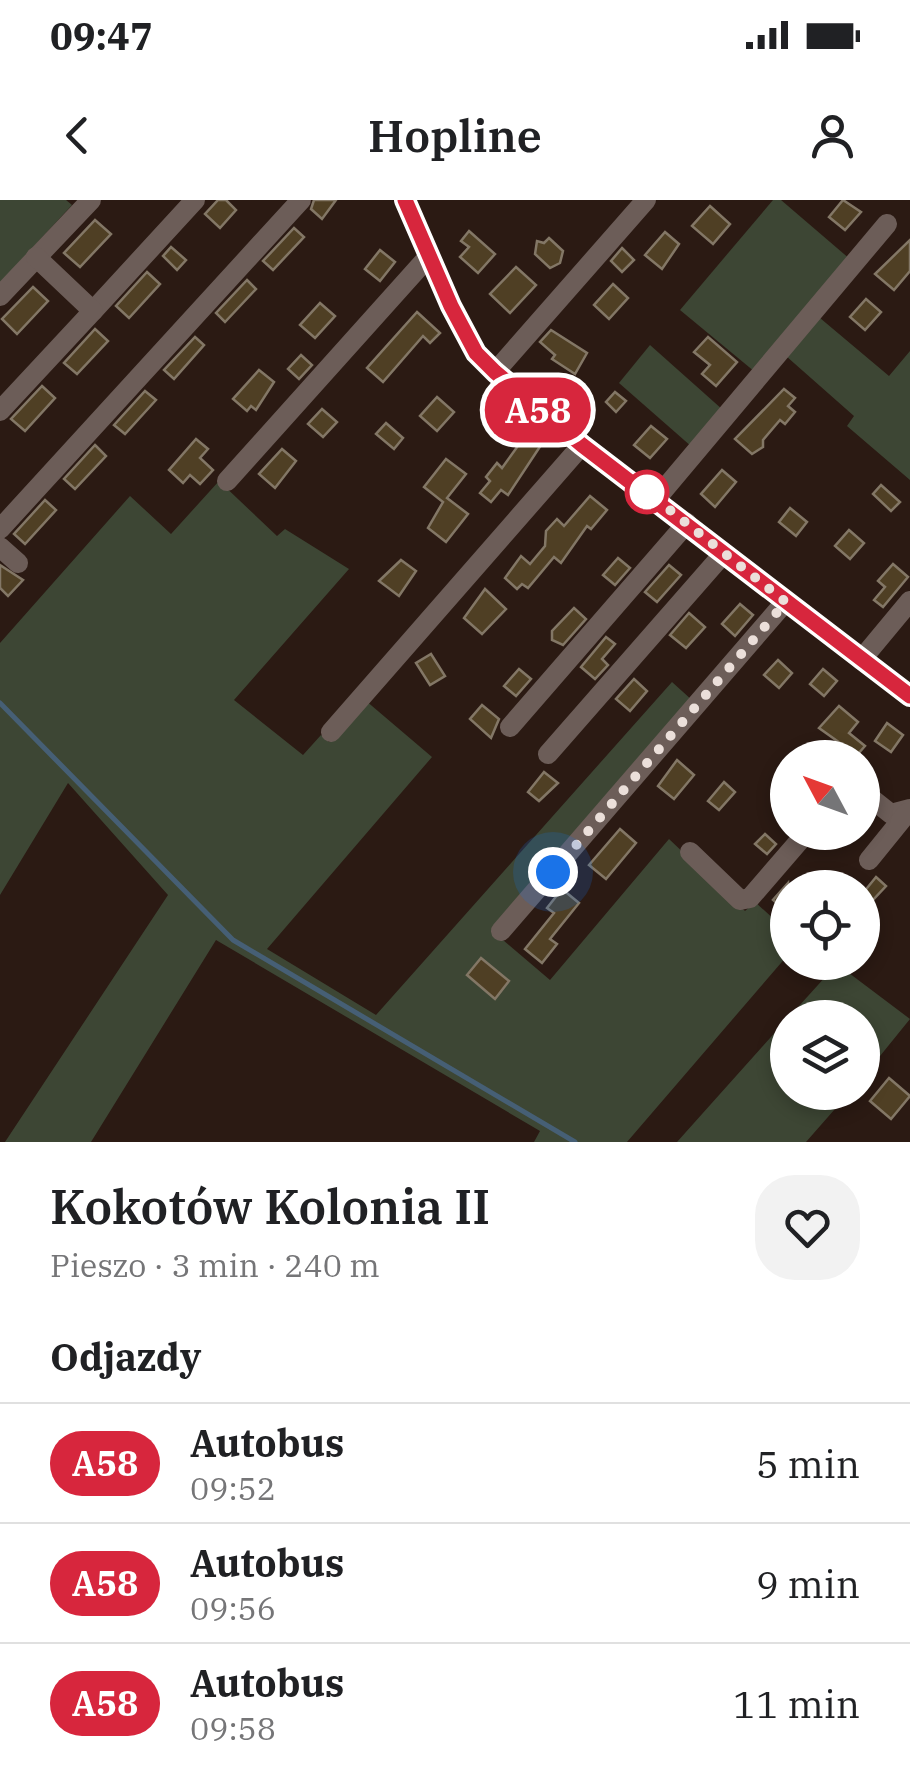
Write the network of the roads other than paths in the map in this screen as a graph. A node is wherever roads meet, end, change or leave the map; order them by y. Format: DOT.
graph roads {
  1 [pos="91,200"];
  2 [pos="195,200"];
  3 [pos="301,200"];
  4 [pos="405,200"];
  5 [pos="646,200"];
  6 [pos="887,224"];
  7 [pos="428,256"];
  8 [pos="36,258"];
  9 [pos="0,296"];
  10 [pos="93,311"];
  11 [pos="495,372"];
  12 [pos="0,411"];
  13 [pos="582,445"];
  14 [pos="227,481"];
  15 [pos="656,499"];
  16 [pos="687,523"];
  17 [pos="0,529"];
  18 [pos="0,547"];
  19 [pos="724,553"];
  20 [pos="18,563"];
  21 [pos="910,601"];
  22 [pos="786,602"];
  23 [pos="861,660"];
  24 [pos="910,696"];
  25 [pos="510,727"];
  26 [pos="331,732"];
  27 [pos="548,754"];
  28 [pos="880,805"];
  29 [pos="909,811"];
  30 [pos="791,850"];
  31 [pos="690,852"];
  32 [pos="870,860"];
  33 [pos="501,932"];
  1 -- 8 [label="street"];
  2 -- 10 [label="street"];
  3 -- 17 [label="street"];
  4 -- 7 [label="street"];
  5 -- 11 [label="street"];
  6 -- 15 [label="street"];
  7 -- 11 [label="street"];
  7 -- 14 [label="street"];
  8 -- 9 [label="street"];
  8 -- 10 [label="street"];
  10 -- 12 [label="street"];
  11 -- 13 [label="street"];
  13 -- 15 [label="street"];
  13 -- 26 [label="street"];
  15 -- 16 [label="street"];
  16 -- 19 [label="street"];
  16 -- 25 [label="street"];
  18 -- 20 [label="street"];
  19 -- 22 [label="street"];
  19 -- 27 [label="street"];
  21 -- 23 [label="street"];
  22 -- 23 [label="street"];
  22 -- 33 [label="street"];
  23 -- 24 [label="street"];
  28 -- 29 [label="street"];
  29 -- 32 [label="street"];
  30 -- 31 [label="street"];
}
